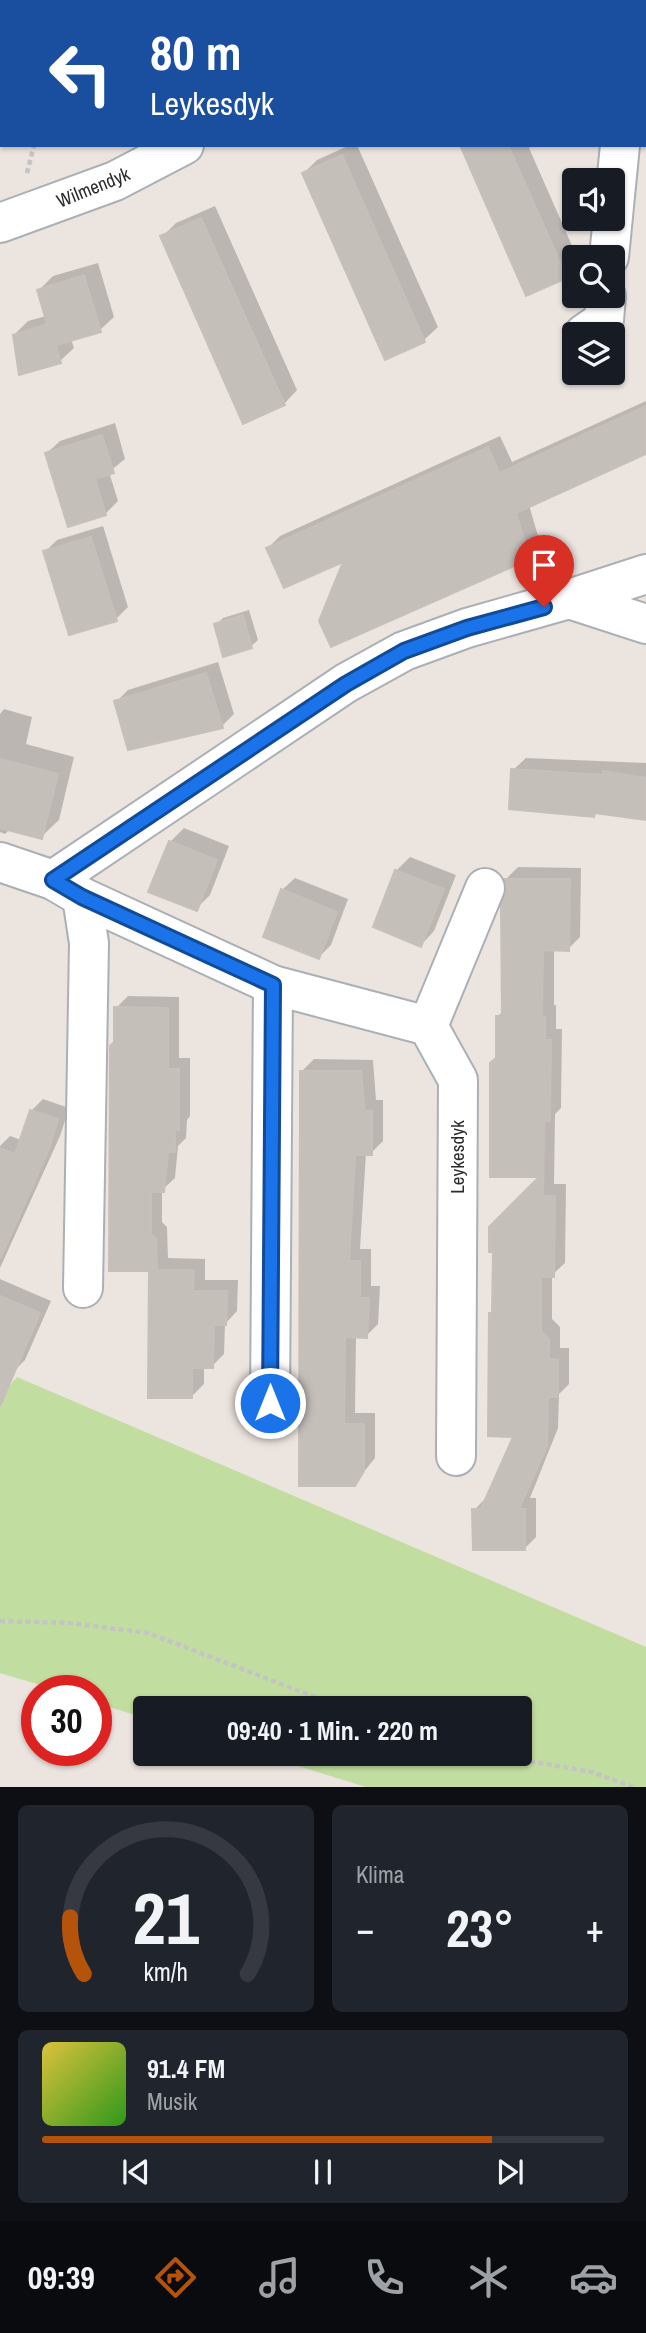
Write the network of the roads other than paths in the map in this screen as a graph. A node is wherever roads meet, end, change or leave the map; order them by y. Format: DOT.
graph roads {
  1 [pos="180,147"];
  2 [pos="620,147"];
  3 [pos="0,223"];
  4 [pos="611,245"];
  5 [pos="646,573"];
  6 [pos="569,599"];
  7 [pos="646,624"];
  8 [pos="0,862"];
  9 [pos="485,888"];
  10 [pos="67,889"];
  11 [pos="273,985"];
  12 [pos="428,1026"];
  13 [pos="83,1288"];
  14 [pos="270,1403"];
  15 [pos="456,1456"];
  1 -- 3 [label="street, Wilmendyk"];
  2 -- 4 [label="street"];
  5 -- 6 [label="street"];
  6 -- 7 [label="street"];
  6 -- 10 [label="street"];
  8 -- 10 [label="street"];
  9 -- 12 [label="street"];
  10 -- 11 [label="street"];
  10 -- 13 [label="street"];
  11 -- 12 [label="street"];
  11 -- 14 [label="street"];
  12 -- 15 [label="street, Leykesdyk"];
}
